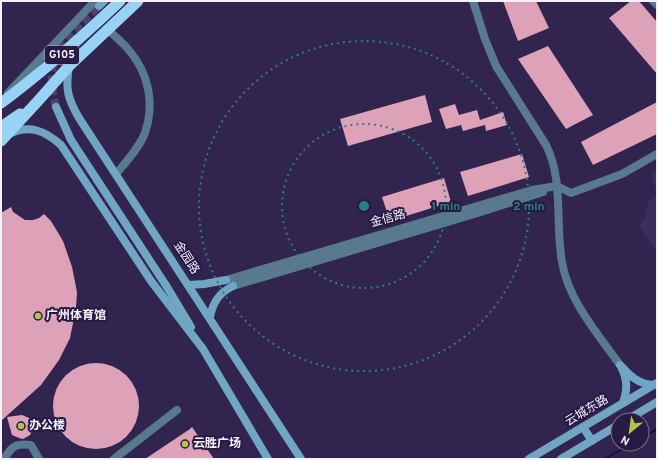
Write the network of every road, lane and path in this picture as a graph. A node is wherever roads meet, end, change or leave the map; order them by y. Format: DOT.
graph roads {
  1 [pos="120,1"];
  2 [pos="138,1"];
  3 [pos="473,1"];
  4 [pos="653,1"];
  5 [pos="99,3"];
  6 [pos="657,5"];
  7 [pos="108,30"];
  8 [pos="69,66"];
  9 [pos="1,102"];
  10 [pos="56,107"];
  11 [pos="2,135"];
  12 [pos="657,154"];
  13 [pos="116,174"];
  14 [pos="557,186"];
  15 [pos="226,280"];
  16 [pos="189,285"];
  17 [pos="233,286"];
  18 [pos="210,317"];
  19 [pos="203,349"];
  20 [pos="620,365"];
  21 [pos="655,384"];
  22 [pos="657,402"];
  23 [pos="623,403"];
  24 [pos="177,410"];
  25 [pos="640,412"];
  26 [pos="583,428"];
  27 [pos="610,430"];
  28 [pos="592,441"];
  29 [pos="4,459"];
  30 [pos="39,459"];
  31 [pos="114,459"];
  32 [pos="268,459"];
  33 [pos="301,459"];
  34 [pos="529,459"];
  35 [pos="561,459"];
  1 -- 9 [label="highway, G105"];
  2 -- 7 [label="highway, G105"];
  3 -- 14 [label="street"];
  4 -- 6 [label="street"];
  5 -- 9 [label="street"];
  7 -- 8 [label="highway, G105"];
  7 -- 13 [label="street"];
  8 -- 11 [label="highway, G105"];
  8 -- 13 [label="main road, 金园路"];
  10 -- 19 [label="main road"];
  11 -- 19 [label="main road"];
  12 -- 14 [label="street"];
  13 -- 16 [label="main road, 金园路"];
  14 -- 15 [label="street, 金信路"];
  14 -- 17 [label="street, 金信路"];
  14 -- 20 [label="street"];
  15 -- 16 [label="main road"];
  16 -- 18 [label="main road, 金园路"];
  17 -- 18 [label="main road"];
  18 -- 33 [label="main road, 金园路"];
  19 -- 32 [label="main road"];
  20 -- 21 [label="main road"];
  20 -- 23 [label="main road"];
  21 -- 23 [label="main road, 云城东路"];
  22 -- 25 [label="main road"];
  23 -- 26 [label="main road, 云城东路"];
  24 -- 31 [label="street"];
  26 -- 28 [label="main road"];
  26 -- 34 [label="main road, 云城东路"];
  27 -- 28 [label="main road"];
  28 -- 35 [label="main road"];
  29 -- 30 [label="street"];
}
